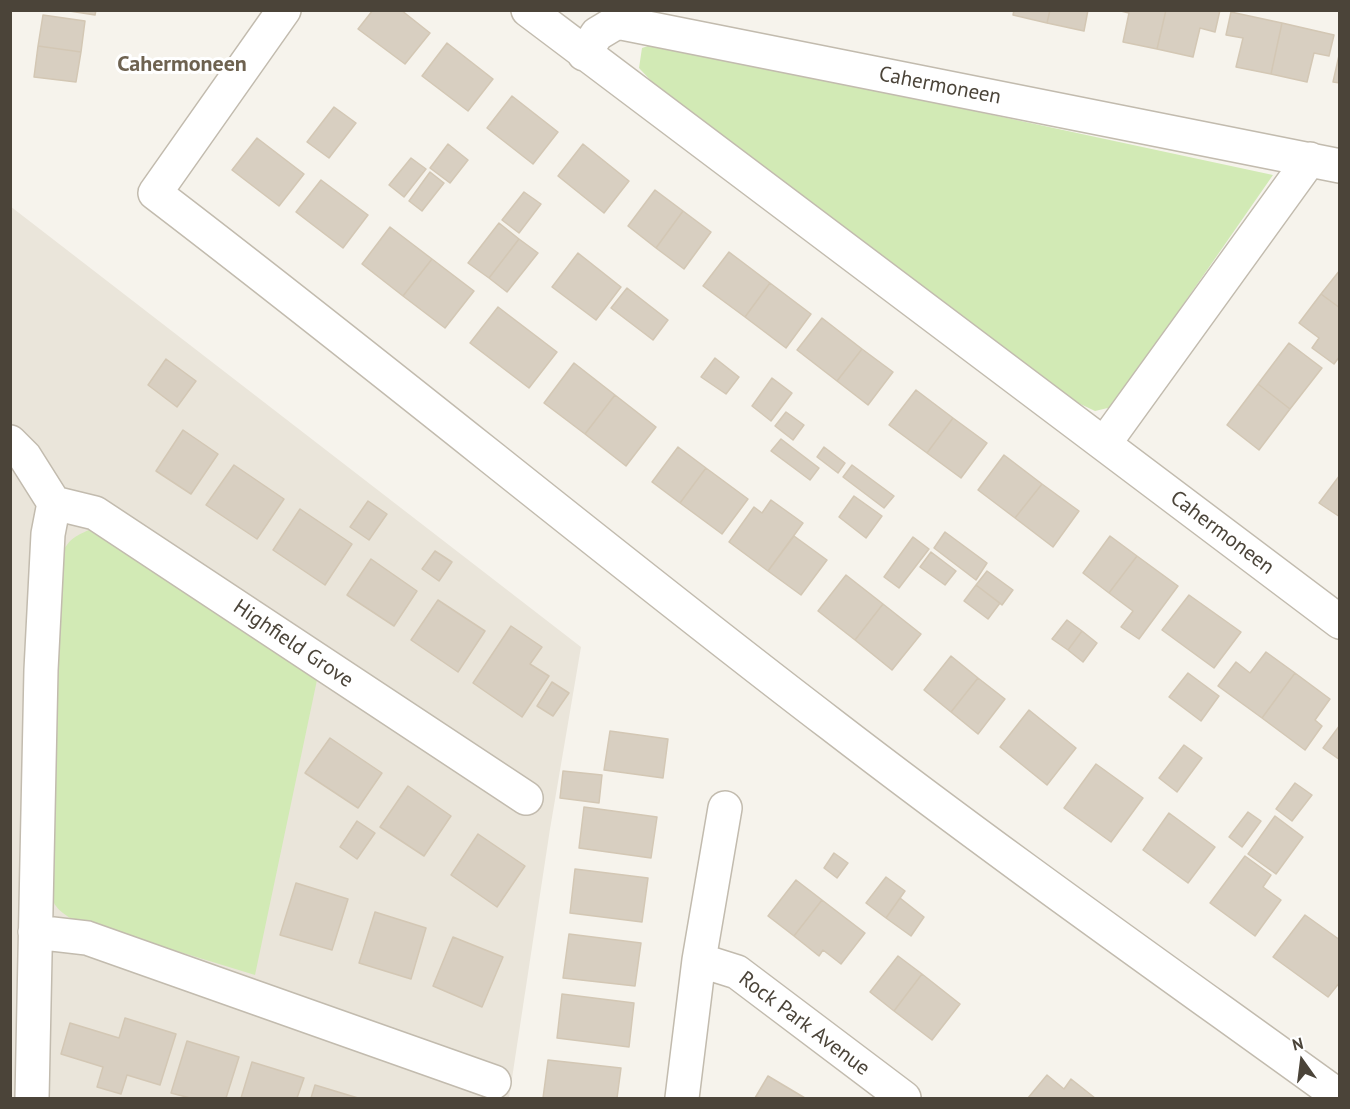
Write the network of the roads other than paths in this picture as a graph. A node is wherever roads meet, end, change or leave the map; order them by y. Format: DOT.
graph roads {
  1 [pos="284,10"];
  2 [pos="528,10"];
  3 [pos="584,54"];
  4 [pos="1324,163"];
  5 [pos="10,442"];
  6 [pos="1104,444"];
  7 [pos="54,503"];
  8 [pos="1340,622"];
  9 [pos="526,798"];
  10 [pos="725,808"];
  11 [pos="34,932"];
  12 [pos="699,960"];
  13 [pos="494,1082"];
  14 [pos="1340,1097"];
  15 [pos="32,1098"];
  16 [pos="682,1098"];
  17 [pos="904,1098"];
  1 -- 14 [label="street"];
  2 -- 3 [label="street, Cahermoneen"];
  3 -- 4 [label="street, Cahermoneen"];
  3 -- 6 [label="street, Cahermoneen"];
  4 -- 6 [label="street, Cahermoneen"];
  5 -- 7 [label="street"];
  6 -- 8 [label="street, Cahermoneen"];
  7 -- 9 [label="street, Highfield Grove"];
  7 -- 11 [label="street"];
  10 -- 12 [label="street"];
  11 -- 13 [label="street"];
  11 -- 15 [label="street"];
  12 -- 16 [label="street"];
  12 -- 17 [label="street, Rock Park Avenue"];
}
